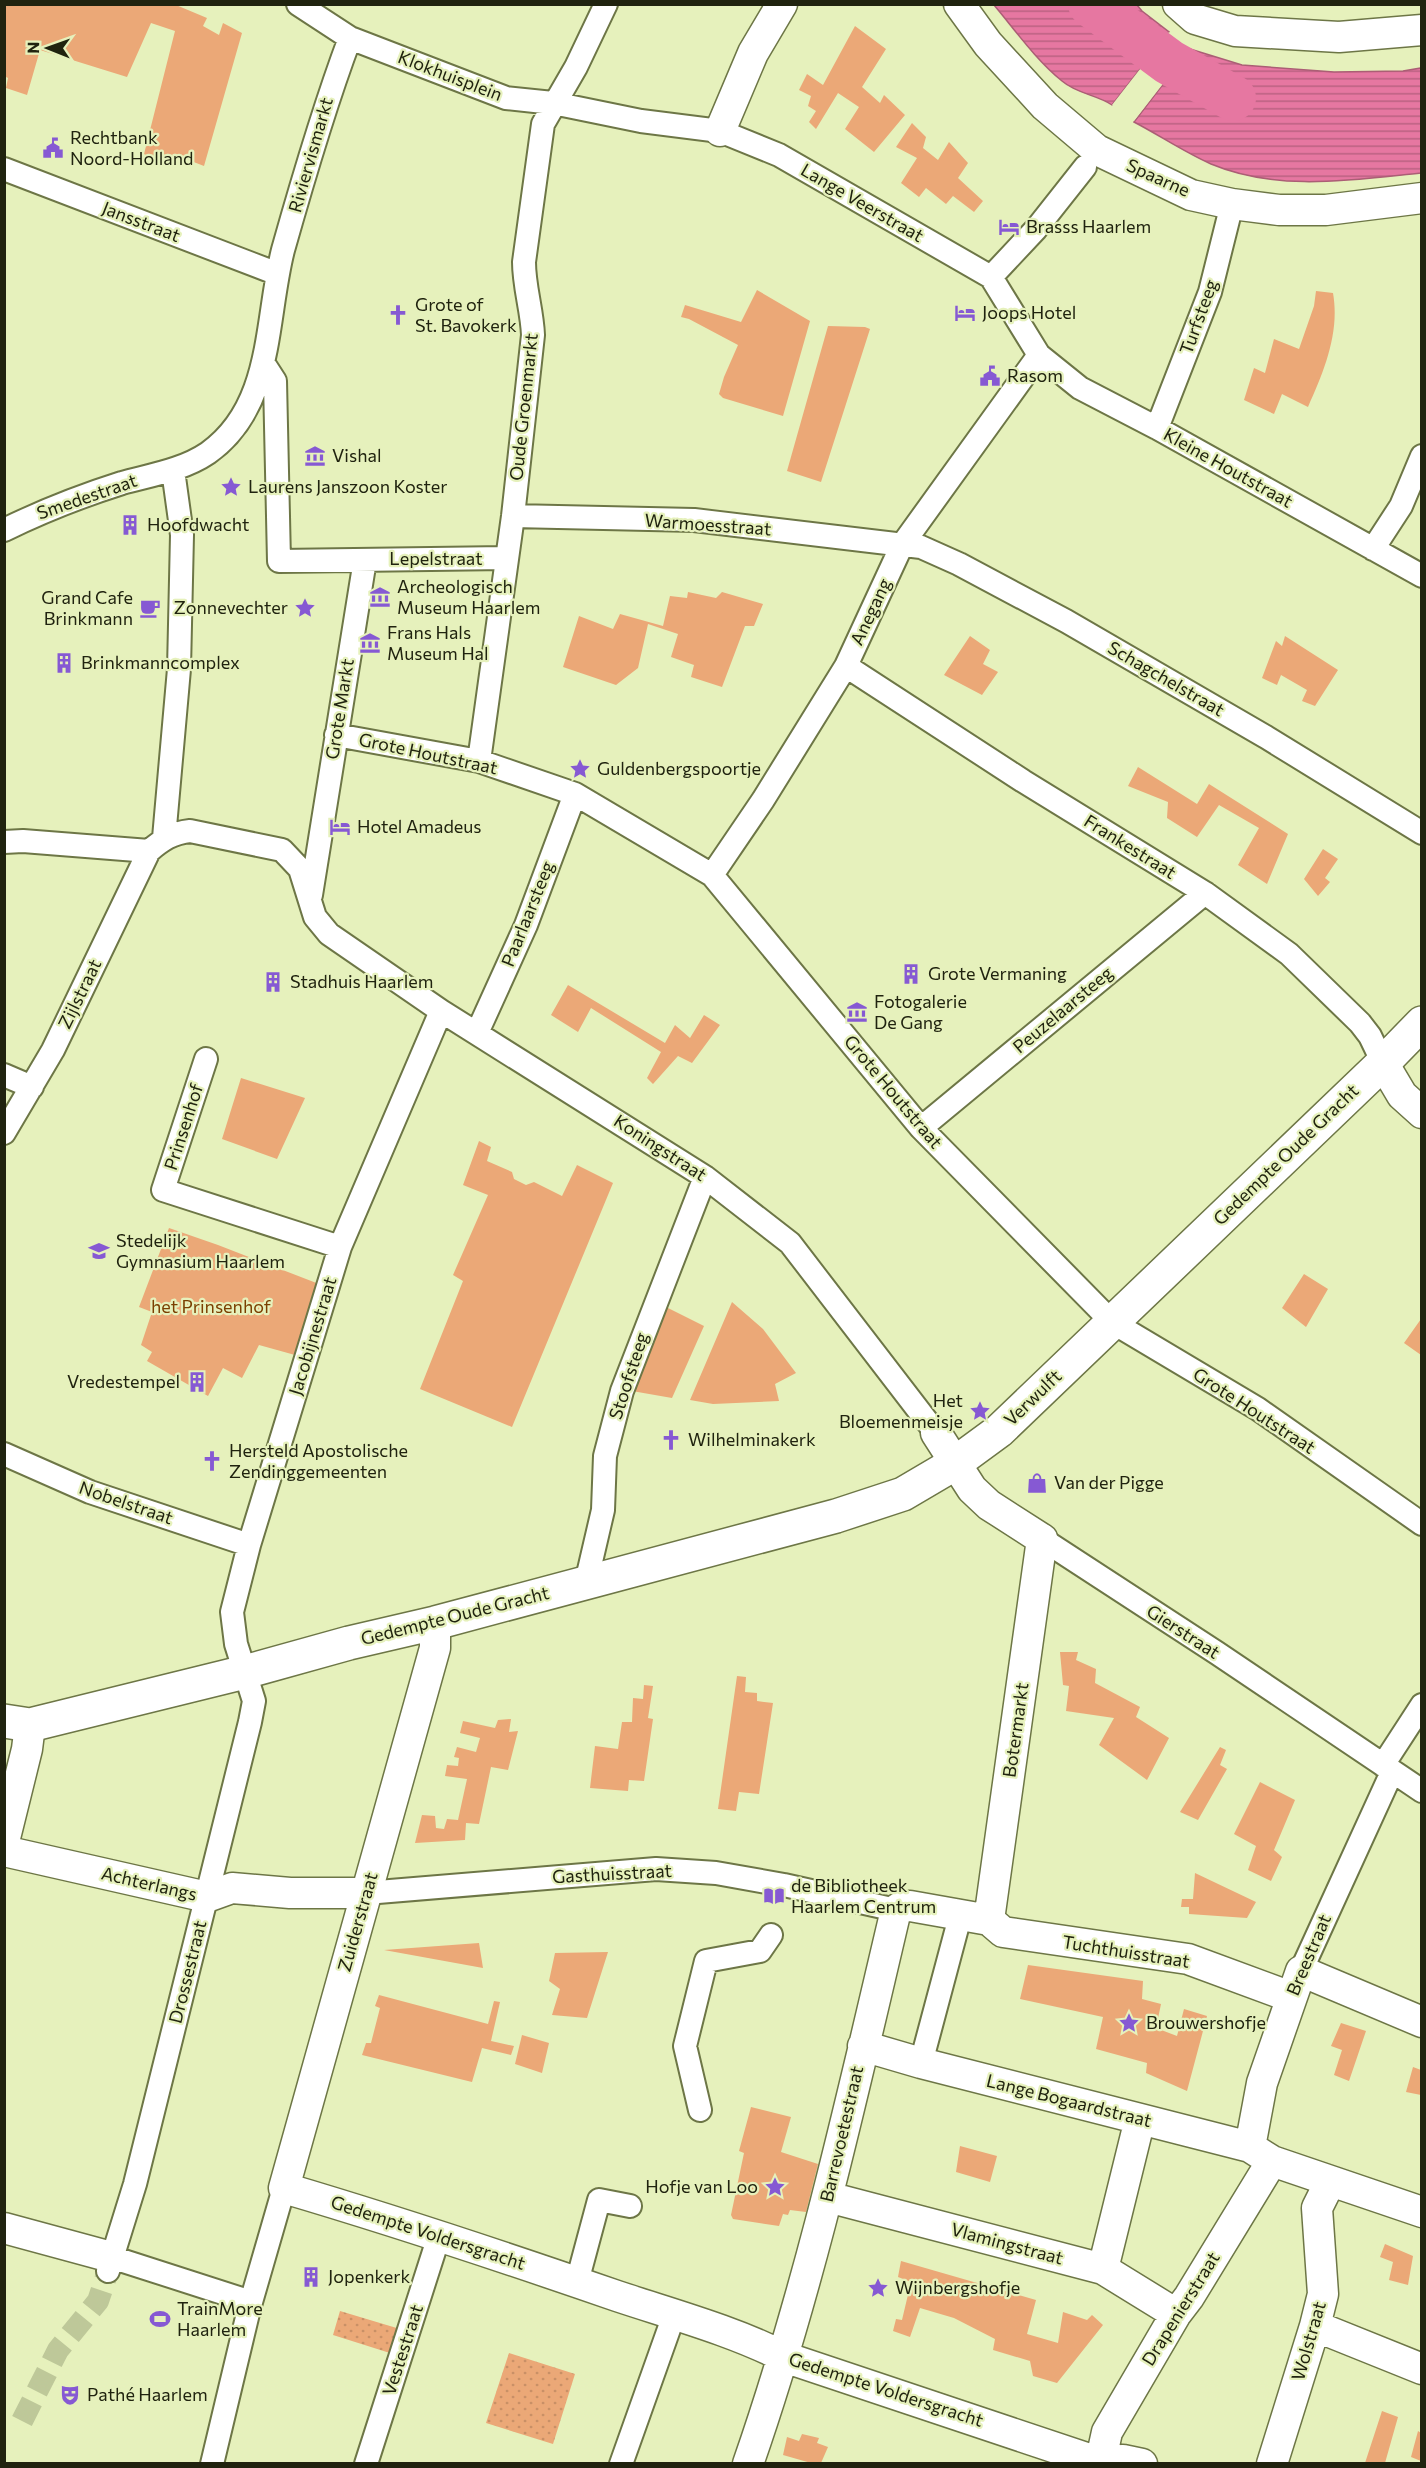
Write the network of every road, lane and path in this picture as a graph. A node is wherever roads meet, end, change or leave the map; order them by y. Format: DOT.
graph roads {
  1 [pos="298,4"];
  2 [pos="606,4"];
  3 [pos="782,4"];
  4 [pos="959,4"];
  5 [pos="1192,10"];
  6 [pos="1422,30"];
  7 [pos="350,38"];
  8 [pos="553,104"];
  9 [pos="720,131"];
  10 [pos="1085,167"];
  11 [pos="4,169"];
  12 [pos="1422,198"];
  13 [pos="1232,204"];
  14 [pos="278,274"];
  15 [pos="991,277"];
  16 [pos="1039,355"];
  17 [pos="264,364"];
  18 [pos="1157,428"];
  19 [pos="1422,456"];
  20 [pos="173,470"];
  21 [pos="513,516"];
  22 [pos="4,530"];
  23 [pos="902,545"];
  24 [pos="1373,549"];
  25 [pos="506,558"];
  26 [pos="365,560"];
  27 [pos="1422,576"];
  28 [pos="846,666"];
  29 [pos="336,735"];
  30 [pos="479,761"];
  31 [pos="575,794"];
  32 [pos="1422,833"];
  33 [pos="4,842"];
  34 [pos="157,845"];
  35 [pos="712,875"];
  36 [pos="1204,893"];
  37 [pos="310,897"];
  38 [pos="441,1011"];
  39 [pos="1422,1023"];
  40 [pos="477,1033"];
  41 [pos="206,1059"];
  42 [pos="1383,1063"];
  43 [pos="4,1075"];
  44 [pos="32,1087"];
  45 [pos="1422,1113"];
  46 [pos="921,1128"];
  47 [pos="4,1133"];
  48 [pos="705,1177"];
  49 [pos="340,1247"];
  50 [pos="1150,1287"];
  51 [pos="1112,1322"];
  52 [pos="936,1433"];
  53 [pos="4,1454"];
  54 [pos="954,1464"];
  55 [pos="903,1494"];
  56 [pos="1422,1524"];
  57 [pos="1042,1539"];
  58 [pos="249,1545"];
  59 [pos="586,1583"];
  60 [pos="435,1623"];
  61 [pos="245,1672"];
  62 [pos="1422,1705"];
  63 [pos="17,1723"];
  64 [pos="1387,1768"];
  65 [pos="1422,1791"];
  66 [pos="4,1842"];
  67 [pos="4,1851"];
  68 [pos="366,1893"];
  69 [pos="207,1897"];
  70 [pos="896,1910"];
  71 [pos="975,1917"];
  72 [pos="771,1935"];
  73 [pos="1296,1984"];
  74 [pos="1422,2022"];
  75 [pos="863,2046"];
  76 [pos="921,2063"];
  77 [pos="700,2110"];
  78 [pos="1140,2119"];
  79 [pos="1261,2154"];
  80 [pos="1330,2182"];
  81 [pos="284,2187"];
  82 [pos="828,2197"];
  83 [pos="630,2206"];
  84 [pos="1422,2212"];
  85 [pos="4,2228"];
  86 [pos="439,2236"];
  87 [pos="109,2264"];
  88 [pos="1103,2269"];
  89 [pos="577,2282"];
  90 [pos="250,2306"];
  91 [pos="1176,2314"];
  92 [pos="674,2315"];
  93 [pos="1315,2326"];
  94 [pos="784,2357"];
  95 [pos="1422,2369"];
  96 [pos="212,2463"];
  97 [pos="366,2463"];
  98 [pos="621,2463"];
  99 [pos="748,2463"];
  100 [pos="1101,2463"];
  101 [pos="1142,2463"];
  102 [pos="1272,2463"];
  1 -- 7 [label="street, Klokhuisplein"];
  2 -- 8 [label="street, Oude Groenmarkt"];
  3 -- 9 [label="street"];
  4 -- 13 [label="street, Spaarne"];
  5 -- 6 [label="street"];
  7 -- 8 [label="street, Klokhuisplein"];
  7 -- 14 [label="street, Riviervismarkt"];
  8 -- 9 [label="street, Lange Veerstraat"];
  8 -- 21 [label="street, Oude Groenmarkt"];
  9 -- 15 [label="street, Lange Veerstraat"];
  10 -- 15 [label="street"];
  11 -- 14 [label="street, Jansstraat"];
  12 -- 13 [label="street, Spaarne"];
  13 -- 18 [label="street, Turfsteeg"];
  14 -- 17 [label="street"];
  15 -- 16 [label="street, Lange Veerstraat"];
  16 -- 18 [label="street, Kleine Houtstraat"];
  16 -- 23 [label="street, Anegang"];
  17 -- 20 [label="street"];
  17 -- 26 [label="street"];
  18 -- 24 [label="street, Kleine Houtstraat"];
  19 -- 24 [label="street"];
  20 -- 22 [label="street, Smedestraat"];
  20 -- 34 [label="street"];
  21 -- 23 [label="street, Warmoesstraat"];
  21 -- 25 [label="street, Oude Groenmarkt"];
  23 -- 28 [label="street, Anegang"];
  23 -- 32 [label="street, Schagchelstraat"];
  24 -- 27 [label="street, Kleine Houtstraat"];
  25 -- 26 [label="street, Lepelstraat"];
  25 -- 30 [label="street, Oude Groenmarkt"];
  26 -- 29 [label="street, Grote Markt"];
  28 -- 35 [label="street, Anegang"];
  28 -- 36 [label="street, Frankestraat"];
  29 -- 30 [label="street, Grote Houtstraat"];
  29 -- 37 [label="street, Grote Markt"];
  30 -- 31 [label="street, Grote Houtstraat"];
  31 -- 35 [label="street, Grote Houtstraat"];
  31 -- 40 [label="street, Paarlaarsteeg"];
  33 -- 34 [label="street"];
  34 -- 37 [label="street"];
  34 -- 44 [label="street, Zijlstraat"];
  35 -- 46 [label="street, Grote Houtstraat"];
  36 -- 42 [label="street, Frankestraat"];
  36 -- 46 [label="street, Peuzelaarsteeg"];
  37 -- 38 [label="street, Koningstraat"];
  38 -- 40 [label="street, Koningstraat"];
  38 -- 49 [label="street, Jacobijnestraat"];
  39 -- 42 [label="street, Gedempte Oude Gracht"];
  40 -- 48 [label="street, Koningstraat"];
  41 -- 49 [label="street, Prinsenhof"];
  42 -- 45 [label="street"];
  42 -- 50 [label="street, Gedempte Oude Gracht"];
  43 -- 44 [label="street"];
  44 -- 47 [label="street, Zijlstraat"];
  46 -- 51 [label="street, Grote Houtstraat"];
  48 -- 52 [label="street, Koningstraat"];
  48 -- 59 [label="street, Stoofsteeg"];
  49 -- 58 [label="street, Jacobijnestraat"];
  50 -- 51 [label="street, Verwulft"];
  51 -- 54 [label="street, Verwulft"];
  51 -- 56 [label="street, Grote Houtstraat"];
  52 -- 54 [label="street, Koningstraat"];
  53 -- 58 [label="street, Nobelstraat"];
  54 -- 55 [label="street, Verwulft"];
  54 -- 57 [label="street, Gierstraat"];
  55 -- 59 [label="street, Gedempte Oude Gracht"];
  57 -- 64 [label="street, Gierstraat"];
  57 -- 71 [label="street, Botermarkt"];
  58 -- 61 [label="street, Jacobijnestraat"];
  59 -- 60 [label="street, Gedempte Oude Gracht"];
  60 -- 61 [label="street, Gedempte Oude Gracht"];
  60 -- 68 [label="street, Zuiderstraat"];
  61 -- 63 [label="street, Gedempte Oude Gracht"];
  61 -- 69 [label="street, Drossestraat"];
  62 -- 64 [label="street, Breestraat"];
  63 -- 66 [label="street"];
  64 -- 65 [label="street, Gierstraat"];
  64 -- 73 [label="street, Breestraat"];
  67 -- 69 [label="street, Achterlangs"];
  68 -- 69 [label="street, Achterlangs"];
  68 -- 70 [label="street, Gasthuisstraat"];
  68 -- 81 [label="street, Zuiderstraat"];
  69 -- 87 [label="street, Drossestraat"];
  70 -- 71 [label="street, Gasthuisstraat"];
  70 -- 75 [label="street, Barrevoetestraat"];
  71 -- 73 [label="street, Tuchthuisstraat"];
  71 -- 76 [label="street"];
  72 -- 77 [label="street"];
  73 -- 74 [label="street, Tuchthuisstraat"];
  73 -- 79 [label="street, Breestraat"];
  75 -- 76 [label="street, Lange Bogaardstraat"];
  75 -- 82 [label="street, Barrevoetestraat"];
  76 -- 78 [label="street, Lange Bogaardstraat"];
  78 -- 79 [label="street, Lange Bogaardstraat"];
  78 -- 88 [label="street"];
  79 -- 80 [label="street, Lange Bogaardstraat"];
  79 -- 91 [label="street, Drapenierstraat"];
  80 -- 84 [label="street, Lange Bogaardstraat"];
  80 -- 93 [label="street, Wolstraat"];
  81 -- 86 [label="street, Gedempte Voldersgracht"];
  81 -- 90 [label="street, Zuiderstraat"];
  82 -- 88 [label="street, Vlamingstraat"];
  82 -- 94 [label="street, Barrevoetestraat"];
  83 -- 89 [label="street"];
  85 -- 87 [label="street"];
  86 -- 89 [label="street, Gedempte Voldersgracht"];
  86 -- 97 [label="street, Vestestraat"];
  87 -- 90 [label="street"];
  88 -- 91 [label="street, Vlamingstraat"];
  89 -- 92 [label="street, Gedempte Voldersgracht"];
  90 -- 96 [label="street, Zuiderstraat"];
  91 -- 100 [label="street, Drapenierstraat"];
  92 -- 94 [label="street, Gedempte Voldersgracht"];
  92 -- 98 [label="street"];
  93 -- 95 [label="street"];
  93 -- 102 [label="street, Wolstraat"];
  94 -- 99 [label="street, Barrevoetestraat"];
  94 -- 100 [label="street, Gedempte Voldersgracht"];
  100 -- 101 [label="street, Gedempte Voldersgracht"];
}
